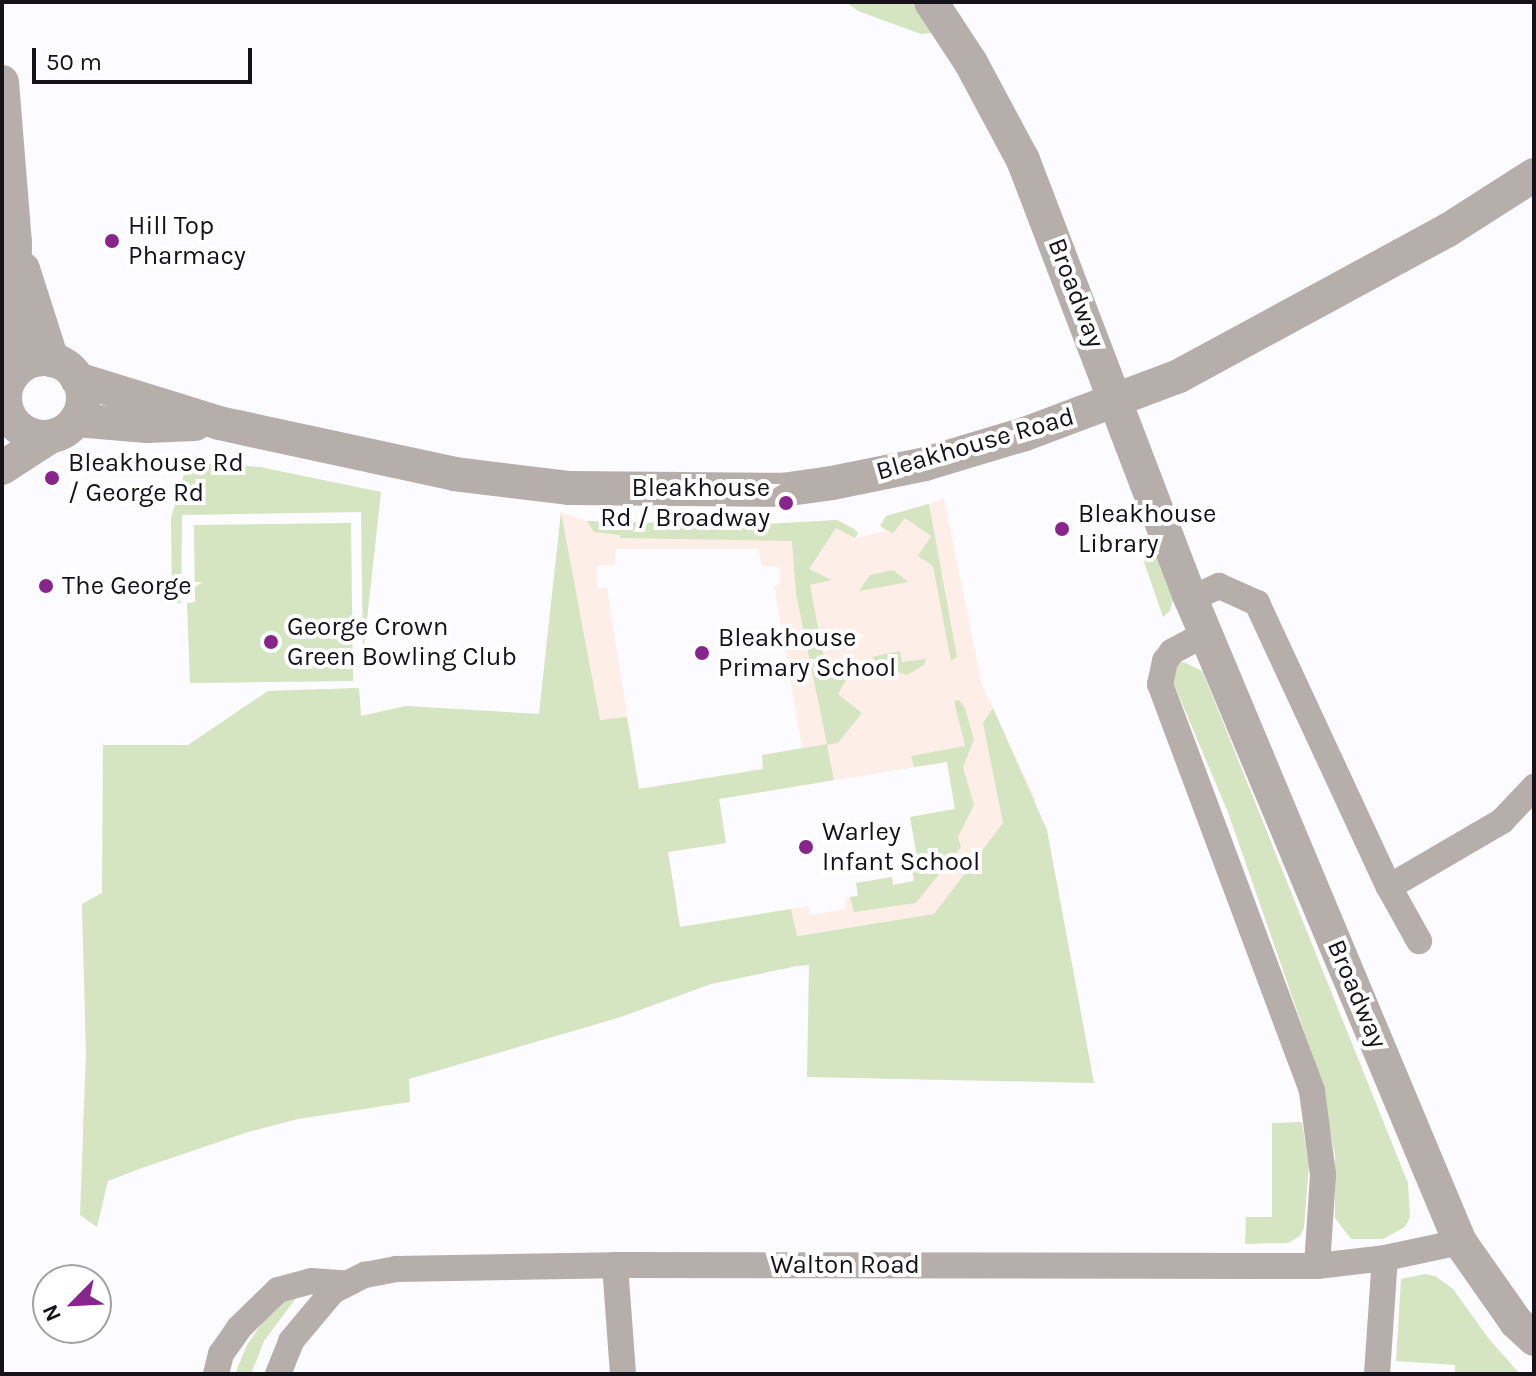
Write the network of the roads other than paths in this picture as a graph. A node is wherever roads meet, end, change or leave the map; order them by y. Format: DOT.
graph roads {
  1 [pos="931,2"];
  2 [pos="2,82"];
  3 [pos="1534,175"];
  4 [pos="15,242"];
  5 [pos="65,369"];
  6 [pos="7,392"];
  7 [pos="1117,401"];
  8 [pos="219,423"];
  9 [pos="63,429"];
  10 [pos="2,468"];
  11 [pos="1191,599"];
  12 [pos="1207,633"];
  13 [pos="1534,787"];
  14 [pos="1389,887"];
  15 [pos="1419,941"];
  16 [pos="1460,1242"];
  17 [pos="1385,1258"];
  18 [pos="615,1265"];
  19 [pos="1317,1266"];
  20 [pos="343,1283"];
  21 [pos="1534,1339"];
  22 [pos="216,1374"];
  23 [pos="278,1374"];
  24 [pos="623,1374"];
  25 [pos="1377,1374"];
  1 -- 7 [label="street, Broadway"];
  2 -- 4 [label="street"];
  3 -- 7 [label="street, Bleakhouse Road"];
  4 -- 5 [label="street"];
  4 -- 6 [label="street"];
  5 -- 6 [label="street"];
  5 -- 8 [label="street, Bleakhouse Road"];
  5 -- 9 [label="street"];
  6 -- 9 [label="street"];
  7 -- 8 [label="street, Bleakhouse Road"];
  7 -- 11 [label="street, Broadway"];
  8 -- 9 [label="street, Bleakhouse Road"];
  9 -- 10 [label="street"];
  11 -- 12 [label="street, Broadway"];
  11 -- 14 [label="street"];
  12 -- 16 [label="street, Broadway"];
  12 -- 19 [label="street"];
  13 -- 14 [label="street"];
  14 -- 15 [label="street"];
  16 -- 17 [label="street, Walton Road"];
  16 -- 21 [label="street, Broadway"];
  17 -- 19 [label="street, Walton Road"];
  17 -- 25 [label="street"];
  18 -- 19 [label="street, Walton Road"];
  18 -- 20 [label="street, Walton Road"];
  18 -- 24 [label="street"];
  20 -- 22 [label="street, Walton Road"];
  20 -- 23 [label="street"];
}
